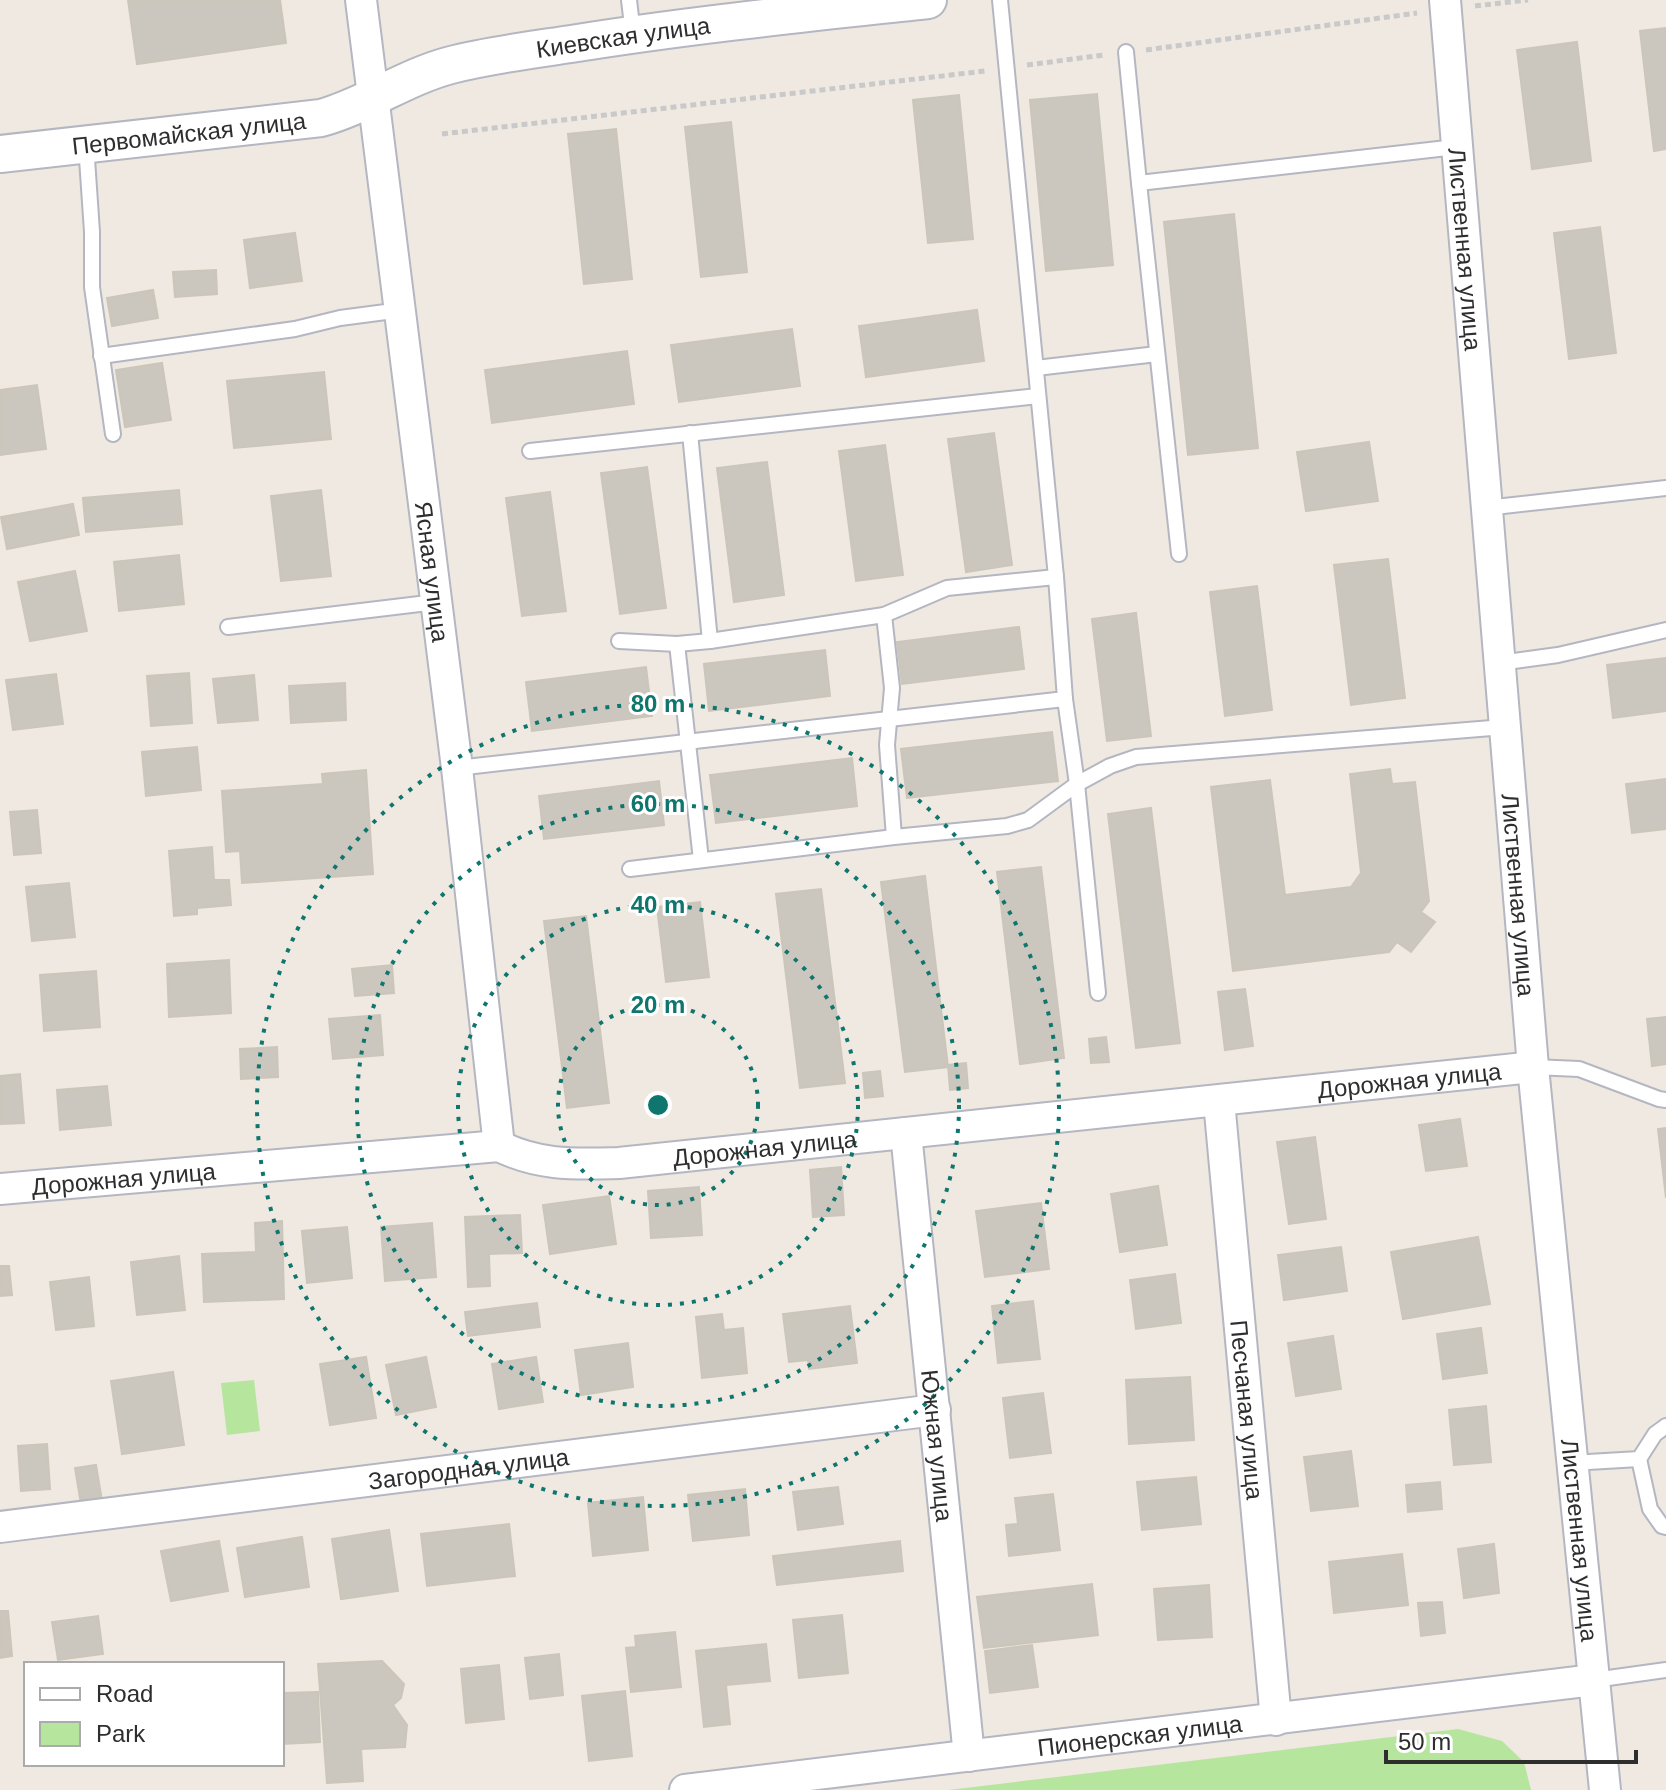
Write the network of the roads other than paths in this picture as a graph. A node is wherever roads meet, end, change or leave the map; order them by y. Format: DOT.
graph roads {
  1 [pos="361,0"];
  2 [pos="928,0"];
  3 [pos="1000,0"];
  4 [pos="1445,0"];
  5 [pos="631,17"];
  6 [pos="1126,52"];
  7 [pos="374,97"];
  8 [pos="85,144"];
  9 [pos="1456,147"];
  10 [pos="0,154"];
  11 [pos="1139,183"];
  12 [pos="401,310"];
  13 [pos="1157,354"];
  14 [pos="101,356"];
  15 [pos="1036,368"];
  16 [pos="1038,396"];
  17 [pos="690,433"];
  18 [pos="113,434"];
  19 [pos="530,451"];
  20 [pos="1666,488"];
  21 [pos="1485,509"];
  22 [pos="1179,554"];
  23 [pos="1056,577"];
  24 [pos="436,602"];
  25 [pos="884,615"];
  26 [pos="228,627"];
  27 [pos="1666,630"];
  28 [pos="619,641"];
  29 [pos="710,641"];
  30 [pos="677,644"];
  31 [pos="1499,663"];
  32 [pos="1065,699"];
  33 [pos="890,720"];
  34 [pos="1504,727"];
  35 [pos="688,742"];
  36 [pos="457,768"];
  37 [pos="1077,784"];
  38 [pos="894,837"];
  39 [pos="701,860"];
  40 [pos="630,869"];
  41 [pos="1098,993"];
  42 [pos="1533,1067"];
  43 [pos="1666,1100"];
  44 [pos="1219,1101"];
  45 [pos="906,1133"];
  46 [pos="499,1146"];
  47 [pos="0,1189"];
  48 [pos="935,1410"];
  49 [pos="1666,1426"];
  50 [pos="1639,1459"];
  51 [pos="1570,1463"];
  52 [pos="0,1527"];
  53 [pos="1666,1527"];
  54 [pos="1666,1670"];
  55 [pos="1594,1680"];
  56 [pos="1276,1720"];
  57 [pos="969,1756"];
  58 [pos="685,1790"];
  59 [pos="1605,1790"];
  1 -- 7 [label="street, Ясная улица"];
  2 -- 5 [label="street, Киевская улица"];
  3 -- 15 [label="lane"];
  4 -- 9 [label="street, Лиственная улица"];
  5 -- 7 [label="street, Киевская улица"];
  6 -- 11 [label="lane"];
  7 -- 8 [label="street, Первомайская улица"];
  7 -- 12 [label="street, Ясная улица"];
  8 -- 10 [label="street, Первомайская улица"];
  8 -- 14 [label="lane"];
  9 -- 11 [label="lane"];
  9 -- 21 [label="street, Лиственная улица"];
  11 -- 13 [label="lane"];
  12 -- 14 [label="lane"];
  12 -- 24 [label="street, Ясная улица"];
  13 -- 15 [label="lane"];
  13 -- 22 [label="lane"];
  14 -- 18 [label="lane"];
  15 -- 16 [label="lane"];
  16 -- 17 [label="lane"];
  16 -- 23 [label="lane"];
  17 -- 19 [label="lane"];
  17 -- 29 [label="lane"];
  20 -- 21 [label="lane"];
  21 -- 31 [label="street, Лиственная улица"];
  23 -- 25 [label="lane"];
  23 -- 32 [label="lane"];
  24 -- 26 [label="lane"];
  24 -- 36 [label="street, Ясная улица"];
  25 -- 29 [label="lane"];
  25 -- 33 [label="lane"];
  27 -- 31 [label="lane"];
  28 -- 30 [label="lane"];
  29 -- 30 [label="lane"];
  30 -- 35 [label="lane"];
  31 -- 34 [label="street, Лиственная улица"];
  32 -- 33 [label="lane"];
  32 -- 37 [label="lane"];
  33 -- 35 [label="lane"];
  33 -- 38 [label="lane"];
  34 -- 37 [label="lane"];
  34 -- 42 [label="street, Лиственная улица"];
  35 -- 36 [label="lane"];
  35 -- 39 [label="lane"];
  36 -- 46 [label="street, Ясная улица"];
  37 -- 38 [label="lane"];
  37 -- 41 [label="lane"];
  38 -- 39 [label="lane"];
  39 -- 40 [label="lane"];
  42 -- 43 [label="lane"];
  42 -- 44 [label="street, Дорожная улица"];
  42 -- 51 [label="street, Лиственная улица"];
  44 -- 45 [label="street, Дорожная улица"];
  44 -- 56 [label="street, Песчаная улица"];
  45 -- 46 [label="street, Дорожная улица"];
  45 -- 48 [label="street, Южная улица"];
  46 -- 47 [label="street, Дорожная улица"];
  48 -- 52 [label="street, Загородная улица"];
  48 -- 57 [label="street, Южная улица"];
  49 -- 50 [label="lane"];
  50 -- 51 [label="lane"];
  50 -- 53 [label="lane"];
  51 -- 55 [label="street, Лиственная улица"];
  54 -- 55 [label="lane"];
  55 -- 56 [label="street, Пионерская улица"];
  55 -- 59 [label="street, Лиственная улица"];
  56 -- 57 [label="street, Пионерская улица"];
  57 -- 58 [label="street, Пионерская улица"];
}
